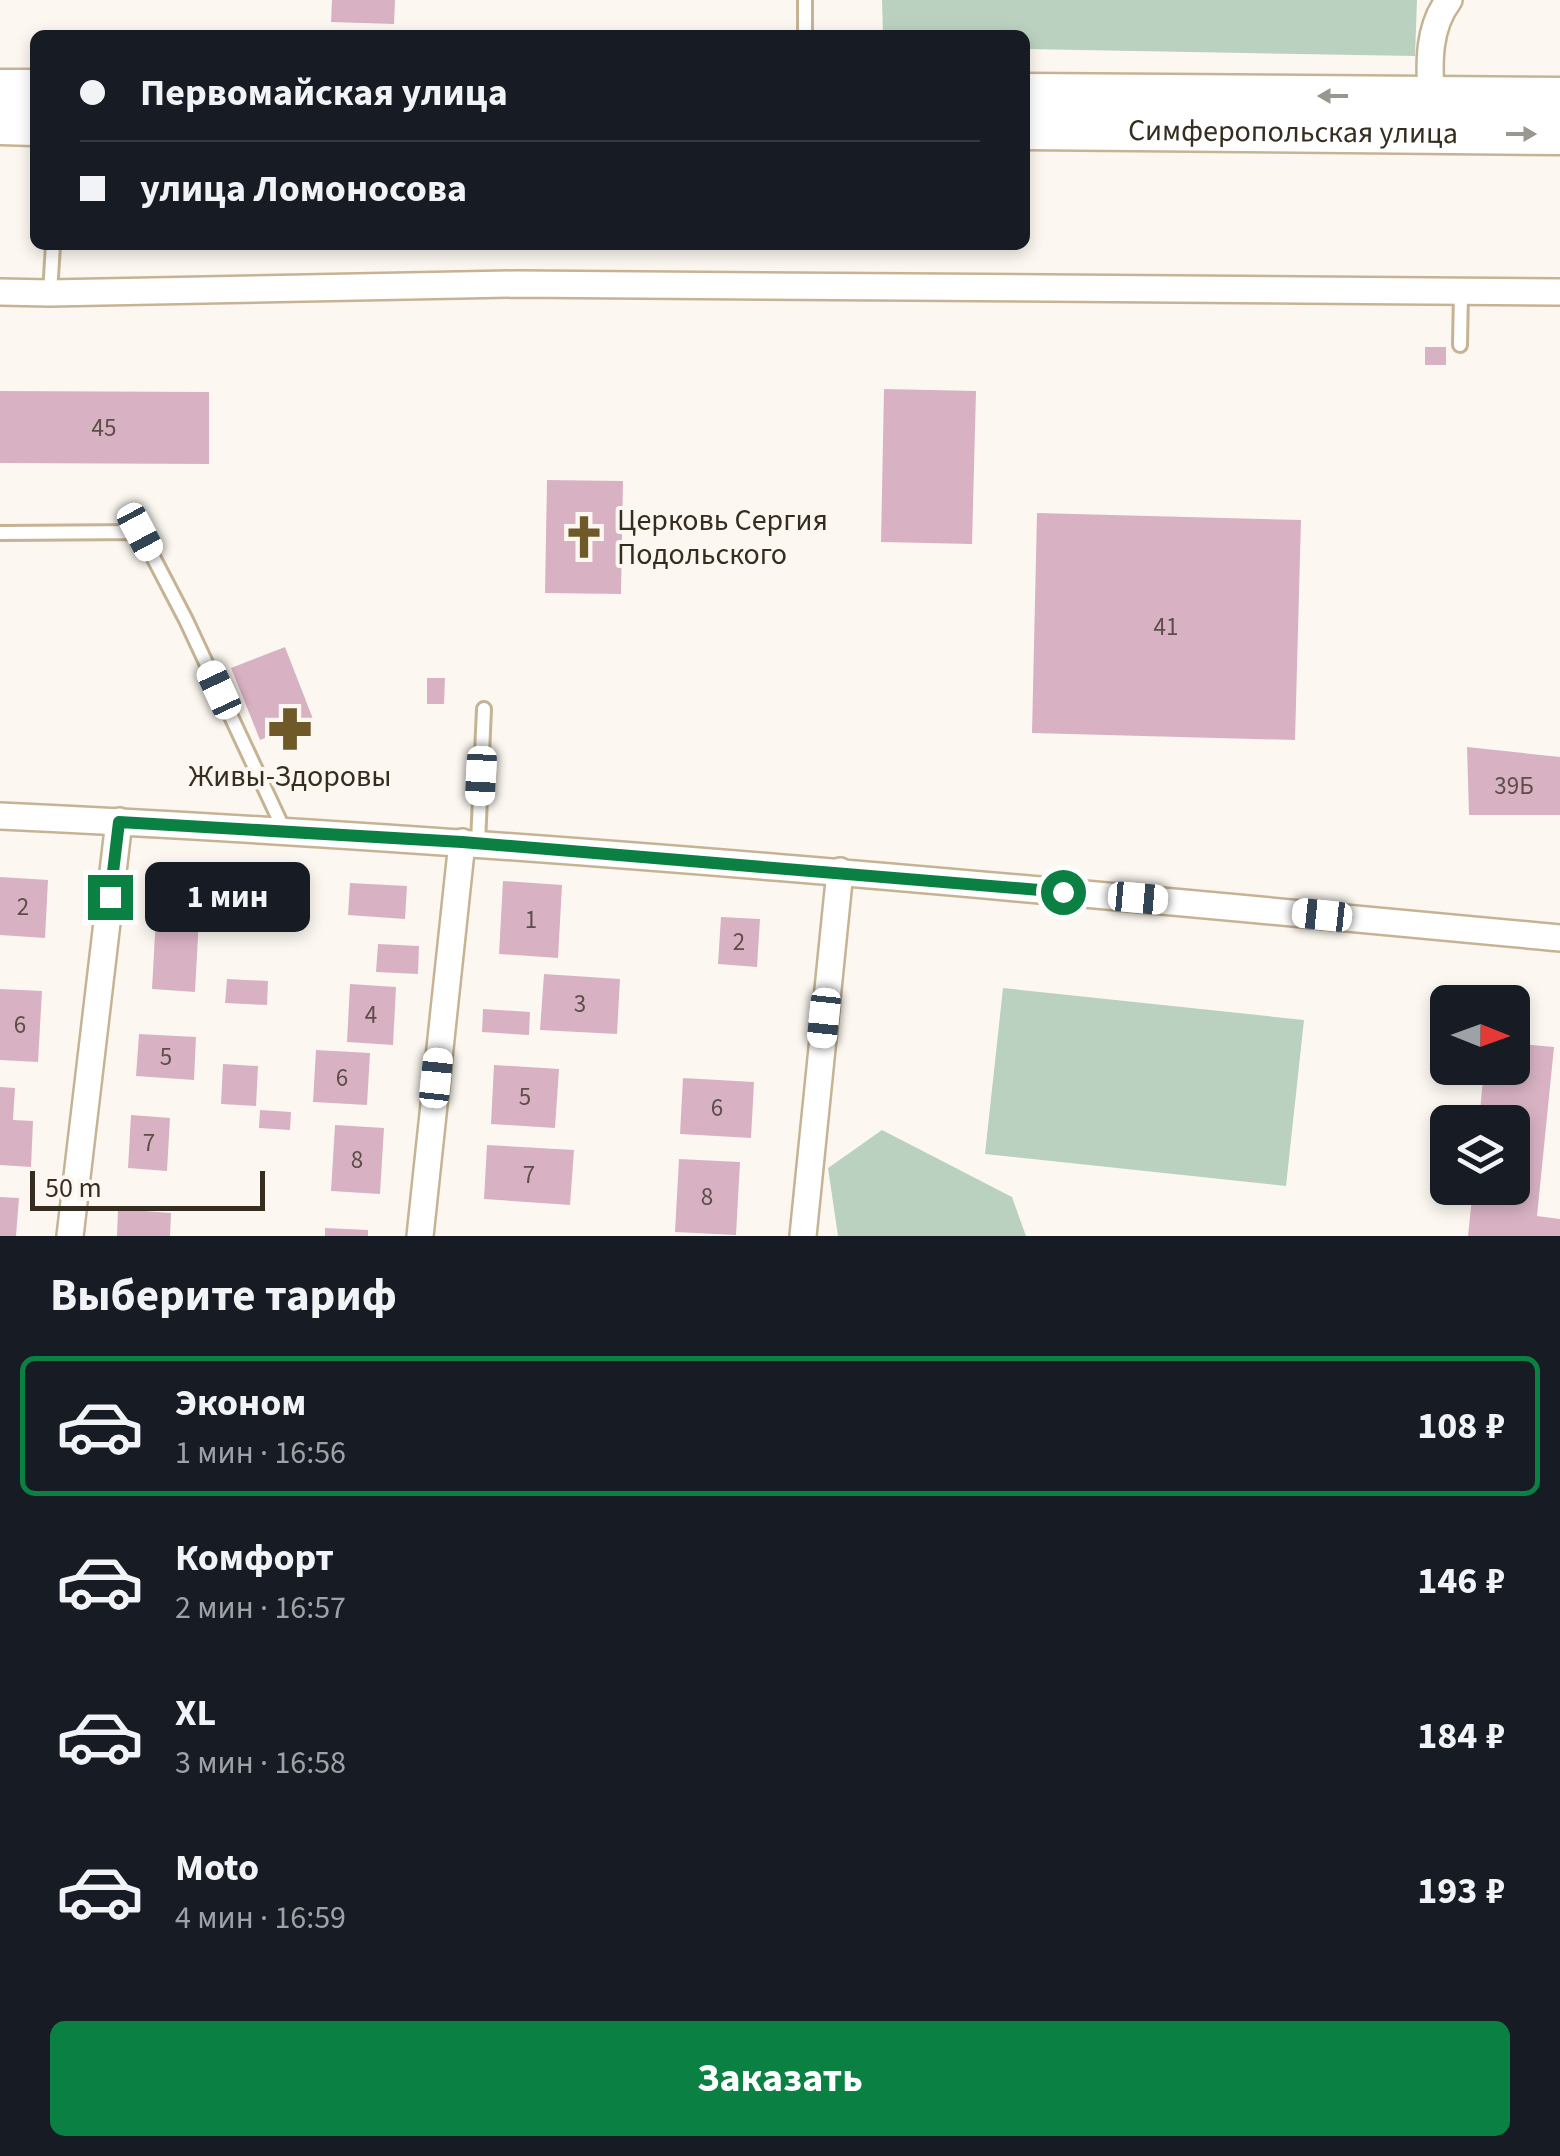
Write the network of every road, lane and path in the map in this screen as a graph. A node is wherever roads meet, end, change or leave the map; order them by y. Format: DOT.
graph roads {
  1 [pos="1448,0"];
  2 [pos="804,5"];
  3 [pos="805,30"];
  4 [pos="0,90"];
  5 [pos="30,90"];
  6 [pos="1030,94"];
  7 [pos="1431,96"];
  8 [pos="1560,98"];
  9 [pos="0,124"];
  10 [pos="30,124"];
  11 [pos="1030,130"];
  12 [pos="1560,134"];
  13 [pos="53,250"];
  14 [pos="1461,291"];
  15 [pos="0,292"];
  16 [pos="1560,292"];
  17 [pos="50,293"];
  18 [pos="1460,345"];
  19 [pos="0,533"];
  20 [pos="484,709"];
  21 [pos="0,816"];
  22 [pos="119,822"];
  23 [pos="284,832"];
  24 [pos="470,842"];
  25 [pos="840,872"];
  26 [pos="1560,938"];
  27 [pos="70,1236"];
  28 [pos="420,1236"];
  29 [pos="803,1236"];
  1 -- 7 [label="street"];
  2 -- 3 [label="lane"];
  4 -- 5 [label="main road"];
  7 -- 6 [label="main road, Симферопольская улица, one-way"];
  7 -- 8 [label="main road, Симферопольская улица"];
  9 -- 10 [label="main road"];
  11 -- 12 [label="main road, Симферопольская улица, one-way"];
  13 -- 17 [label="lane"];
  14 -- 16 [label="street"];
  14 -- 17 [label="street"];
  14 -- 18 [label="lane"];
  15 -- 17 [label="street"];
  19 -- 23 [label="lane"];
  20 -- 24 [label="lane"];
  21 -- 22 [label="street"];
  22 -- 23 [label="street"];
  22 -- 27 [label="street"];
  23 -- 24 [label="street"];
  24 -- 25 [label="street"];
  24 -- 28 [label="street"];
  25 -- 26 [label="street"];
  25 -- 29 [label="street"];
}
